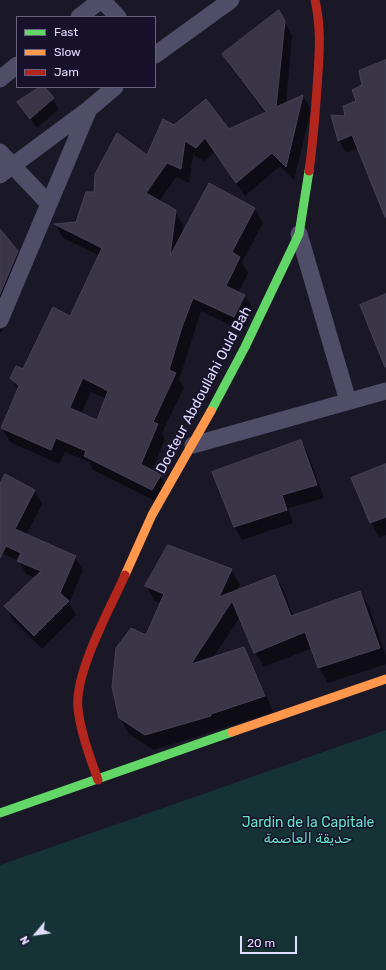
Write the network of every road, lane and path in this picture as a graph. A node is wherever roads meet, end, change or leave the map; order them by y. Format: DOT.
graph roads {
  1 [pos="102,0"];
  2 [pos="231,0"];
  3 [pos="315,0"];
  4 [pos="80,16"];
  5 [pos="117,16"];
  6 [pos="156,54"];
  7 [pos="16,66"];
  8 [pos="0,78"];
  9 [pos="114,88"];
  10 [pos="89,109"];
  11 [pos="0,152"];
  12 [pos="6,170"];
  13 [pos="49,204"];
  14 [pos="299,234"];
  15 [pos="0,320"];
  16 [pos="386,391"];
  17 [pos="348,401"];
  18 [pos="193,445"];
  19 [pos="386,679"];
  20 [pos="98,780"];
  21 [pos="0,813"];
  1 -- 4 [label="street"];
  1 -- 5 [label="street"];
  2 -- 6 [label="street"];
  3 -- 14 [label="street, Docteur Abdoullahi Ould Bah"];
  7 -- 8 [label="street"];
  9 -- 10 [label="street"];
  10 -- 12 [label="street"];
  10 -- 13 [label="street"];
  11 -- 12 [label="street"];
  12 -- 13 [label="street"];
  13 -- 15 [label="street"];
  14 -- 17 [label="street"];
  14 -- 18 [label="street, Docteur Abdoullahi Ould Bah"];
  16 -- 17 [label="street"];
  17 -- 18 [label="street"];
  18 -- 20 [label="street, Docteur Abdoullahi Ould Bah"];
  19 -- 20 [label="street"];
  20 -- 21 [label="street"];
}
